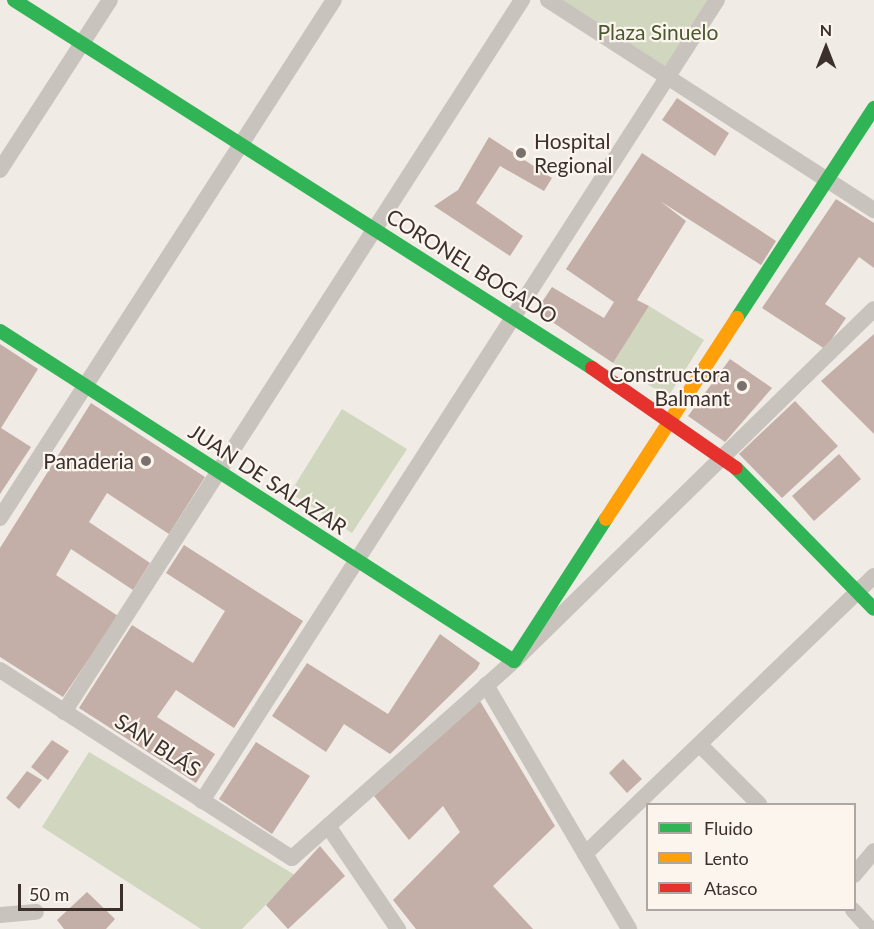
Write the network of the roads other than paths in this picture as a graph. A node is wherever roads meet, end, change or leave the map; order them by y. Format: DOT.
graph roads {
  1 [pos="15,0"];
  2 [pos="110,0"];
  3 [pos="334,0"];
  4 [pos="522,0"];
  5 [pos="548,0"];
  6 [pos="717,0"];
  7 [pos="82,43"];
  8 [pos="667,77"];
  9 [pos="874,108"];
  10 [pos="237,146"];
  11 [pos="0,170"];
  12 [pos="827,180"];
  13 [pos="874,210"];
  14 [pos="375,229"];
  15 [pos="874,309"];
  16 [pos="512,316"];
  17 [pos="0,331"];
  18 [pos="85,386"];
  19 [pos="674,420"];
  20 [pos="724,456"];
  21 [pos="219,472"];
  22 [pos="0,518"];
  23 [pos="355,560"];
  24 [pos="874,576"];
  25 [pos="857,592"];
  26 [pos="874,609"];
  27 [pos="514,661"];
  28 [pos="0,670"];
  29 [pos="486,685"];
  30 [pos="64,712"];
  31 [pos="702,747"];
  32 [pos="202,801"];
  33 [pos="758,803"];
  34 [pos="328,826"];
  35 [pos="874,851"];
  36 [pos="585,854"];
  37 [pos="856,874"];
  38 [pos="855,911"];
  39 [pos="36,912"];
  40 [pos="0,915"];
  41 [pos="627,928"];
  42 [pos="398,929"];
  43 [pos="870,929"];
  1 -- 7 [label="street, CORONEL BOGADO"];
  2 -- 7 [label="street"];
  3 -- 10 [label="street"];
  4 -- 14 [label="street"];
  5 -- 8 [label="street"];
  6 -- 8 [label="street"];
  7 -- 10 [label="street, CORONEL BOGADO"];
  7 -- 11 [label="street"];
  8 -- 12 [label="street"];
  8 -- 16 [label="street"];
  9 -- 12 [label="street"];
  10 -- 14 [label="street, CORONEL BOGADO"];
  10 -- 18 [label="street"];
  12 -- 13 [label="street"];
  12 -- 19 [label="street"];
  14 -- 16 [label="street, CORONEL BOGADO"];
  14 -- 21 [label="street"];
  15 -- 20 [label="street"];
  16 -- 19 [label="street, CORONEL BOGADO"];
  16 -- 23 [label="street"];
  17 -- 18 [label="street, JUAN DE SALAZAR"];
  18 -- 21 [label="street, JUAN DE SALAZAR"];
  18 -- 22 [label="street"];
  19 -- 20 [label="street, CORONEL BOGADO"];
  19 -- 27 [label="street"];
  20 -- 25 [label="street, CORONEL BOGADO"];
  20 -- 27 [label="street"];
  21 -- 23 [label="street, JUAN DE SALAZAR"];
  21 -- 30 [label="street"];
  23 -- 27 [label="street, JUAN DE SALAZAR"];
  23 -- 32 [label="street"];
  24 -- 25 [label="street"];
  25 -- 26 [label="street, CORONEL BOGADO"];
  25 -- 31 [label="street"];
  27 -- 29 [label="street"];
  28 -- 30 [label="street, SAN BLÁS"];
  29 -- 34 [label="street"];
  29 -- 36 [label="street"];
  30 -- 32 [label="street, SAN BLÁS"];
  31 -- 33 [label="street"];
  31 -- 36 [label="street"];
  32 -- 34 [label="street, SAN BLÁS"];
  34 -- 42 [label="street"];
  35 -- 37 [label="street"];
  36 -- 41 [label="street"];
  38 -- 43 [label="street"];
  39 -- 40 [label="street"];
}
